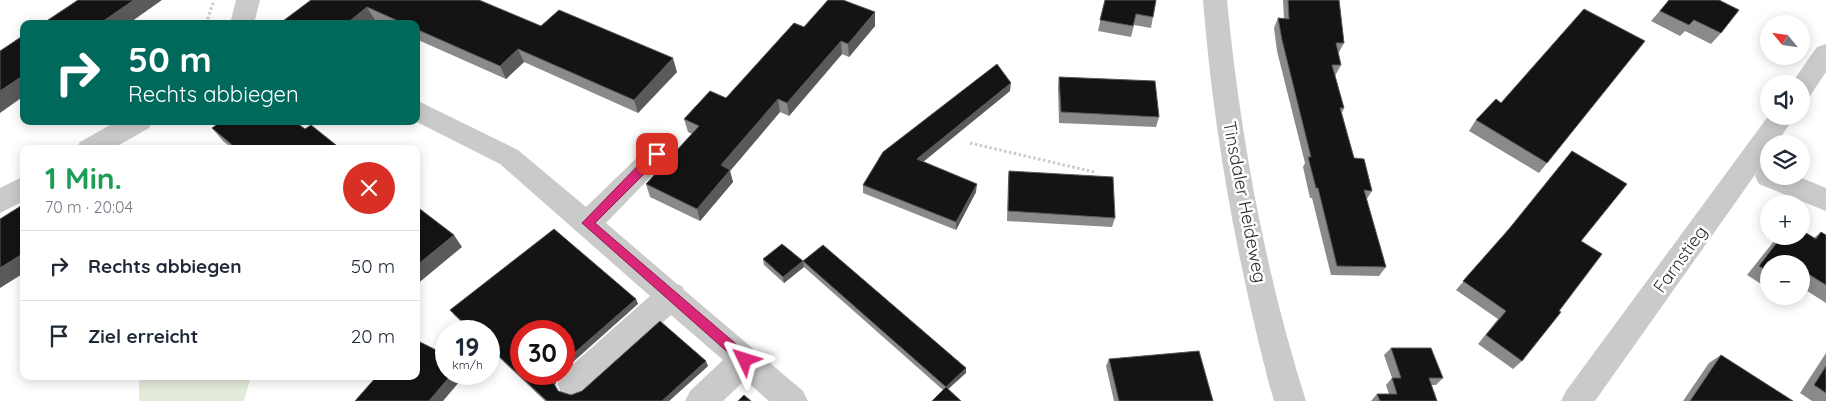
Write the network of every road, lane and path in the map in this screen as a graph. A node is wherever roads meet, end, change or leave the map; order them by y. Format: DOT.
graph roads {
  1 [pos="214,0"];
  2 [pos="248,0"];
  3 [pos="1215,0"];
  4 [pos="207,20"];
  5 [pos="243,20"];
  6 [pos="1826,53"];
  7 [pos="1810,76"];
  8 [pos="420,112"];
  9 [pos="133,125"];
  10 [pos="970,143"];
  11 [pos="96,145"];
  12 [pos="657,154"];
  13 [pos="1094,172"];
  14 [pos="1760,175"];
  15 [pos="1790,185"];
  16 [pos="20,190"];
  17 [pos="1826,200"];
  18 [pos="0,202"];
  19 [pos="588,223"];
  20 [pos="672,295"];
  21 [pos="745,360"];
  22 [pos="575,382"];
  23 [pos="701,401"];
  24 [pos="792,401"];
  25 [pos="1290,401"];
  26 [pos="1577,401"];
  1 -- 4 [label="path"];
  2 -- 5 [label="street"];
  3 -- 25 [label="street, Tinsdaler Heideweg"];
  6 -- 7 [label="street"];
  8 -- 19 [label="street"];
  9 -- 11 [label="street"];
  10 -- 13 [label="path"];
  12 -- 19 [label="street"];
  14 -- 26 [label="street, Farnstieg"];
  15 -- 17 [label="street"];
  16 -- 18 [label="street"];
  19 -- 20 [label="street"];
  20 -- 21 [label="street"];
  20 -- 22 [label="street"];
  21 -- 23 [label="street"];
  21 -- 24 [label="street"];
}
